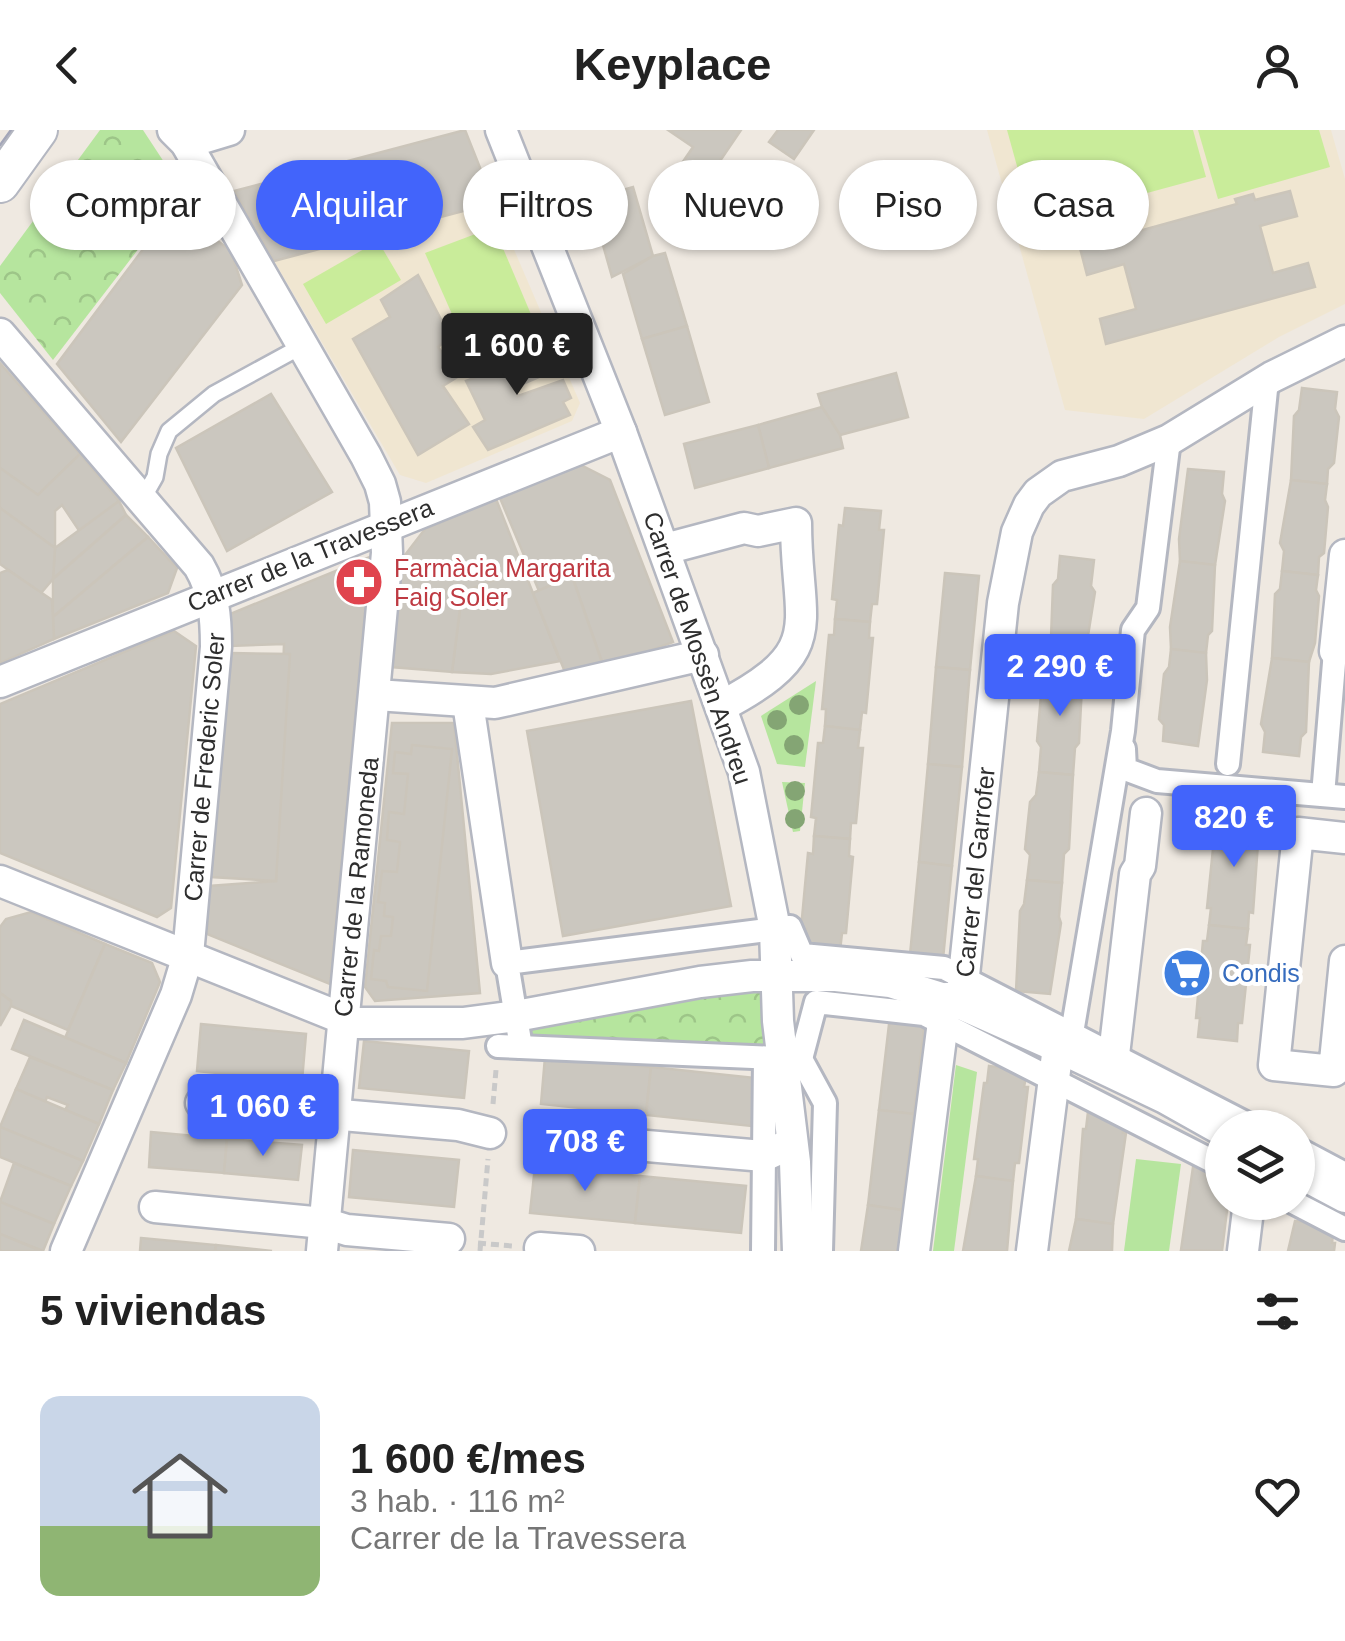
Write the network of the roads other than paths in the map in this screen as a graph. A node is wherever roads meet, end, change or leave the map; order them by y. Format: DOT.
graph roads {
  1 [pos="38,130"];
  2 [pos="229,130"];
  3 [pos="500,130"];
  4 [pos="180,136"];
  5 [pos="0,183"];
  6 [pos="0,334"];
  7 [pos="1345,340"];
  8 [pos="302,346"];
  9 [pos="1266,380"];
  10 [pos="621,432"];
  11 [pos="1169,440"];
  12 [pos="142,500"];
  13 [pos="387,524"];
  14 [pos="665,549"];
  15 [pos="1345,555"];
  16 [pos="212,594"];
  17 [pos="1335,651"];
  18 [pos="703,655"];
  19 [pos="0,682"];
  20 [pos="376,695"];
  21 [pos="468,703"];
  22 [pos="722,706"];
  23 [pos="1123,731"];
  24 [pos="1228,764"];
  25 [pos="1157,781"];
  26 [pos="1334,796"];
  27 [pos="1146,813"];
  28 [pos="1345,838"];
  29 [pos="4,890"];
  30 [pos="774,929"];
  31 [pos="188,956"];
  32 [pos="1345,961"];
  33 [pos="507,963"];
  34 [pos="776,975"];
  35 [pos="954,1000"];
  36 [pos="343,1020"];
  37 [pos="512,1036"];
  38 [pos="1065,1040"];
  39 [pos="783,1058"];
  40 [pos="1113,1063"];
  41 [pos="1054,1080"];
  42 [pos="200,1102"];
  43 [pos="1216,1110"];
  44 [pos="334,1114"];
  45 [pos="1205,1120"];
  46 [pos="490,1133"];
  47 [pos="554,1138"];
  48 [pos="792,1143"];
  49 [pos="764,1156"];
  50 [pos="1205,1157"];
  51 [pos="1315,1158"];
  52 [pos="1345,1174"];
  53 [pos="1315,1181"];
  54 [pos="1345,1197"];
  55 [pos="156,1207"];
  56 [pos="1315,1213"];
  57 [pos="1247,1220"];
  58 [pos="1345,1229"];
  59 [pos="323,1237"];
  60 [pos="449,1239"];
  61 [pos="540,1248"];
  62 [pos="66,1251"];
  63 [pos="578,1251"];
  64 [pos="763,1251"];
  65 [pos="798,1251"];
  66 [pos="822,1251"];
  67 [pos="914,1251"];
  68 [pos="1032,1251"];
  69 [pos="1243,1251"];
  1 -- 5 [label="street"];
  2 -- 4 [label="street"];
  3 -- 10 [label="street, Carrer de Mossèn Andreu"];
  4 -- 8 [label="street, Carrer de la Ramoneda"];
  6 -- 12 [label="street, Carrer de Frederic Soler"];
  7 -- 9 [label="street, Carrer del Garrofer"];
  8 -- 12 [label="lane"];
  8 -- 13 [label="street, Carrer de la Ramoneda"];
  9 -- 11 [label="street, Carrer del Garrofer"];
  9 -- 24 [label="street"];
  10 -- 13 [label="street, Carrer de la Travessera"];
  10 -- 14 [label="street, Carrer de Mossèn Andreu"];
  11 -- 23 [label="street"];
  11 -- 35 [label="street, Carrer del Garrofer"];
  12 -- 16 [label="street, Carrer de Frederic Soler"];
  13 -- 16 [label="street, Carrer de la Travessera"];
  13 -- 20 [label="street, Carrer de la Ramoneda"];
  14 -- 18 [label="street, Carrer de Mossèn Andreu"];
  14 -- 22 [label="street"];
  15 -- 17 [label="street"];
  16 -- 19 [label="street, Carrer de la Travessera"];
  16 -- 31 [label="street, Carrer de Frederic Soler"];
  17 -- 26 [label="street"];
  18 -- 21 [label="street"];
  18 -- 22 [label="street, Carrer de Mossèn Andreu"];
  20 -- 21 [label="street"];
  20 -- 36 [label="street, Carrer de la Ramoneda"];
  21 -- 33 [label="street"];
  22 -- 30 [label="street, Carrer de Mossèn Andreu"];
  23 -- 25 [label="street"];
  23 -- 38 [label="street"];
  25 -- 26 [label="street"];
  25 -- 27 [label="street"];
  27 -- 40 [label="street"];
  28 -- 32 [label="street"];
  29 -- 31 [label="street"];
  30 -- 33 [label="street"];
  30 -- 34 [label="street, Carrer de Mossèn Andreu"];
  30 -- 35 [label="street"];
  31 -- 36 [label="street"];
  31 -- 62 [label="street, Carrer de Frederic Soler"];
  33 -- 37 [label="street"];
  34 -- 35 [label="street"];
  34 -- 37 [label="street"];
  34 -- 39 [label="street, Carrer de Mossèn Andreu"];
  35 -- 38 [label="street"];
  35 -- 39 [label="street"];
  35 -- 41 [label="street"];
  35 -- 67 [label="street, Carrer del Garrofer"];
  36 -- 37 [label="street"];
  36 -- 44 [label="street, Carrer de la Ramoneda"];
  37 -- 39 [label="street"];
  38 -- 40 [label="street"];
  38 -- 41 [label="street"];
  39 -- 48 [label="street, Carrer de Mossèn Andreu"];
  39 -- 49 [label="street"];
  39 -- 66 [label="street"];
  40 -- 43 [label="street"];
  40 -- 45 [label="street"];
  41 -- 50 [label="street"];
  41 -- 68 [label="street"];
  42 -- 44 [label="street"];
  44 -- 46 [label="street"];
  44 -- 59 [label="street, Carrer de la Ramoneda"];
  47 -- 49 [label="street"];
  48 -- 49 [label="street"];
  48 -- 65 [label="street, Carrer de Mossèn Andreu"];
  49 -- 64 [label="street"];
  51 -- 52 [label="street"];
  53 -- 54 [label="street"];
  55 -- 59 [label="street"];
  56 -- 58 [label="street"];
  57 -- 69 [label="street"];
  59 -- 60 [label="street"];
  61 -- 63 [label="street"];
}
